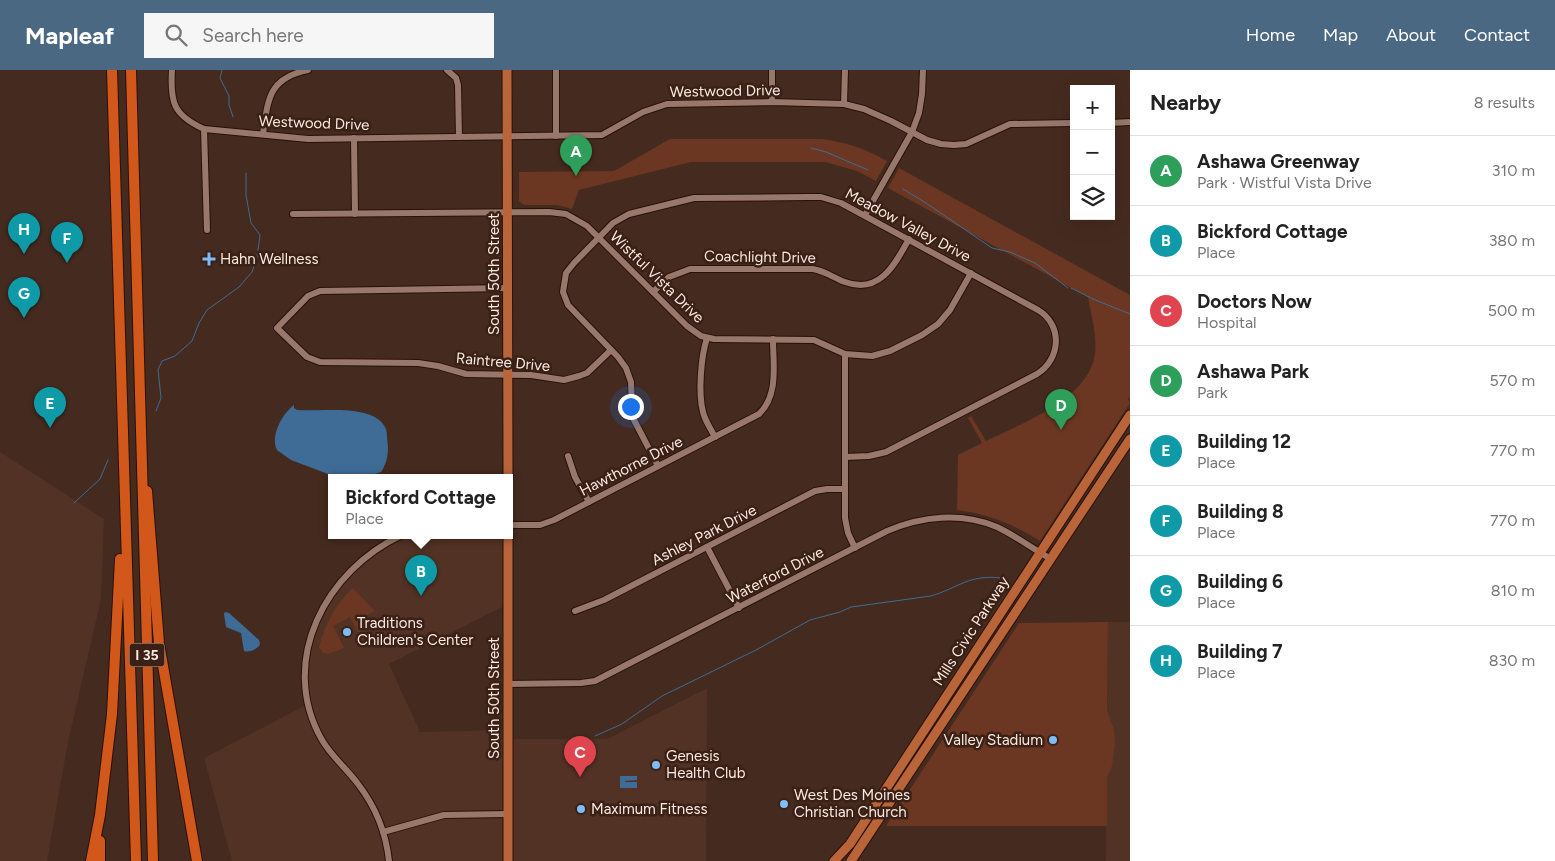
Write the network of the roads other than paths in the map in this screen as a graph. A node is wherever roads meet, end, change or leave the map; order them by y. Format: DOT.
graph roads {
  1 [pos="112,70"];
  2 [pos="130,70"];
  3 [pos="172,70"];
  4 [pos="308,70"];
  5 [pos="447,70"];
  6 [pos="507,70"];
  7 [pos="556,70"];
  8 [pos="772,70"];
  9 [pos="845,70"];
  10 [pos="923,70"];
  11 [pos="772,102"];
  12 [pos="844,104"];
  13 [pos="1115,122"];
  14 [pos="1130,122"];
  15 [pos="1070,123"];
  16 [pos="204,129"];
  17 [pos="912,132"];
  18 [pos="263,134"];
  19 [pos="460,136"];
  20 [pos="507,136"];
  21 [pos="556,136"];
  22 [pos="354,138"];
  23 [pos="507,213"];
  24 [pos="293,214"];
  25 [pos="356,214"];
  26 [pos="865,215"];
  27 [pos="207,230"];
  28 [pos="599,238"];
  29 [pos="909,239"];
  30 [pos="971,273"];
  31 [pos="508,288"];
  32 [pos="653,292"];
  33 [pos="707,338"];
  34 [pos="773,340"];
  35 [pos="611,350"];
  36 [pos="845,354"];
  37 [pos="508,375"];
  38 [pos="1130,415"];
  39 [pos="715,437"];
  40 [pos="1130,439"];
  41 [pos="140,448"];
  42 [pos="568,456"];
  43 [pos="845,457"];
  44 [pos="658,466"];
  45 [pos="508,474"];
  46 [pos="845,489"];
  47 [pos="589,502"];
  48 [pos="125,518"];
  49 [pos="513,525"];
  50 [pos="395,539"];
  51 [pos="508,539"];
  52 [pos="707,547"];
  53 [pos="855,548"];
  54 [pos="1039,553"];
  55 [pos="1051,559"];
  56 [pos="739,608"];
  57 [pos="576,611"];
  58 [pos="508,684"];
  59 [pos="508,814"];
  60 [pos="100,815"];
  61 [pos="383,832"];
  62 [pos="192,835"];
  63 [pos="836,860"];
  64 [pos="91,861"];
  65 [pos="100,861"];
  66 [pos="136,861"];
  67 [pos="153,861"];
  68 [pos="192,861"];
  69 [pos="197,861"];
  70 [pos="389,861"];
  71 [pos="508,861"];
  72 [pos="851,861"];
  1 -- 48 [label="highway, I 35"];
  2 -- 41 [label="highway, I 35"];
  3 -- 16 [label="street, Westwood Drive"];
  4 -- 18 [label="street"];
  5 -- 19 [label="street"];
  6 -- 20 [label="main road, South 50th Street"];
  7 -- 21 [label="street"];
  8 -- 11 [label="street"];
  9 -- 12 [label="street"];
  10 -- 17 [label="street"];
  11 -- 12 [label="street, Westwood Drive"];
  11 -- 21 [label="street, Westwood Drive"];
  12 -- 17 [label="street, Westwood Drive"];
  13 -- 14 [label="street"];
  15 -- 17 [label="street, Westwood Drive"];
  16 -- 18 [label="street, Westwood Drive"];
  16 -- 27 [label="street"];
  17 -- 26 [label="street"];
  18 -- 22 [label="street, Westwood Drive"];
  19 -- 20 [label="street, Westwood Drive"];
  19 -- 22 [label="street, Westwood Drive"];
  20 -- 21 [label="street, Westwood Drive"];
  20 -- 23 [label="main road, South 50th Street"];
  22 -- 25 [label="street"];
  23 -- 25 [label="street, Wistful Vista Drive"];
  23 -- 28 [label="street, Wistful Vista Drive"];
  23 -- 31 [label="main road, South 50th Street"];
  24 -- 25 [label="street, Wistful Vista Drive"];
  26 -- 28 [label="street, Meadow Valley Drive"];
  26 -- 29 [label="street, Meadow Valley Drive"];
  28 -- 32 [label="street, Wistful Vista Drive"];
  28 -- 35 [label="street, Meadow Valley Drive"];
  29 -- 30 [label="street, Meadow Valley Drive"];
  29 -- 32 [label="street, Coachlight Drive"];
  30 -- 36 [label="street, Wistful Vista Drive"];
  30 -- 43 [label="street, Meadow Valley Drive"];
  31 -- 37 [label="main road, South 50th Street"];
  31 -- 37 [label="street, Raintree Drive"];
  32 -- 33 [label="street, Wistful Vista Drive"];
  33 -- 34 [label="street, Wistful Vista Drive"];
  33 -- 39 [label="street"];
  34 -- 36 [label="street, Wistful Vista Drive"];
  34 -- 39 [label="street, Hawthorne Drive"];
  35 -- 37 [label="street, Raintree Drive"];
  35 -- 44 [label="street, Meadow Valley Drive"];
  36 -- 43 [label="street"];
  37 -- 45 [label="main road, South 50th Street"];
  38 -- 54 [label="main road, Mills Civic Parkway"];
  39 -- 44 [label="street, Hawthorne Drive"];
  40 -- 55 [label="main road, Mills Civic Parkway"];
  41 -- 62 [label="highway"];
  41 -- 67 [label="highway, I 35"];
  42 -- 47 [label="street"];
  43 -- 46 [label="street"];
  44 -- 47 [label="street, Hawthorne Drive"];
  46 -- 52 [label="street, Ashley Park Drive"];
  46 -- 53 [label="street"];
  47 -- 49 [label="street, Hawthorne Drive"];
  48 -- 60 [label="highway"];
  48 -- 66 [label="highway, I 35"];
  50 -- 61 [label="street"];
  51 -- 58 [label="main road, South 50th Street"];
  52 -- 56 [label="street"];
  52 -- 57 [label="street, Ashley Park Drive"];
  53 -- 54 [label="street, Waterford Drive"];
  53 -- 56 [label="street, Waterford Drive"];
  54 -- 55 [label="street, Waterford Drive"];
  54 -- 63 [label="main road, Mills Civic Parkway"];
  55 -- 72 [label="main road, Mills Civic Parkway"];
  56 -- 58 [label="street, Waterford Drive"];
  58 -- 59 [label="main road, South 50th Street"];
  59 -- 61 [label="street"];
  59 -- 71 [label="main road, South 50th Street"];
  60 -- 64 [label="highway"];
  60 -- 65 [label="highway"];
  61 -- 70 [label="street"];
  62 -- 68 [label="highway"];
  62 -- 69 [label="highway"];
}
